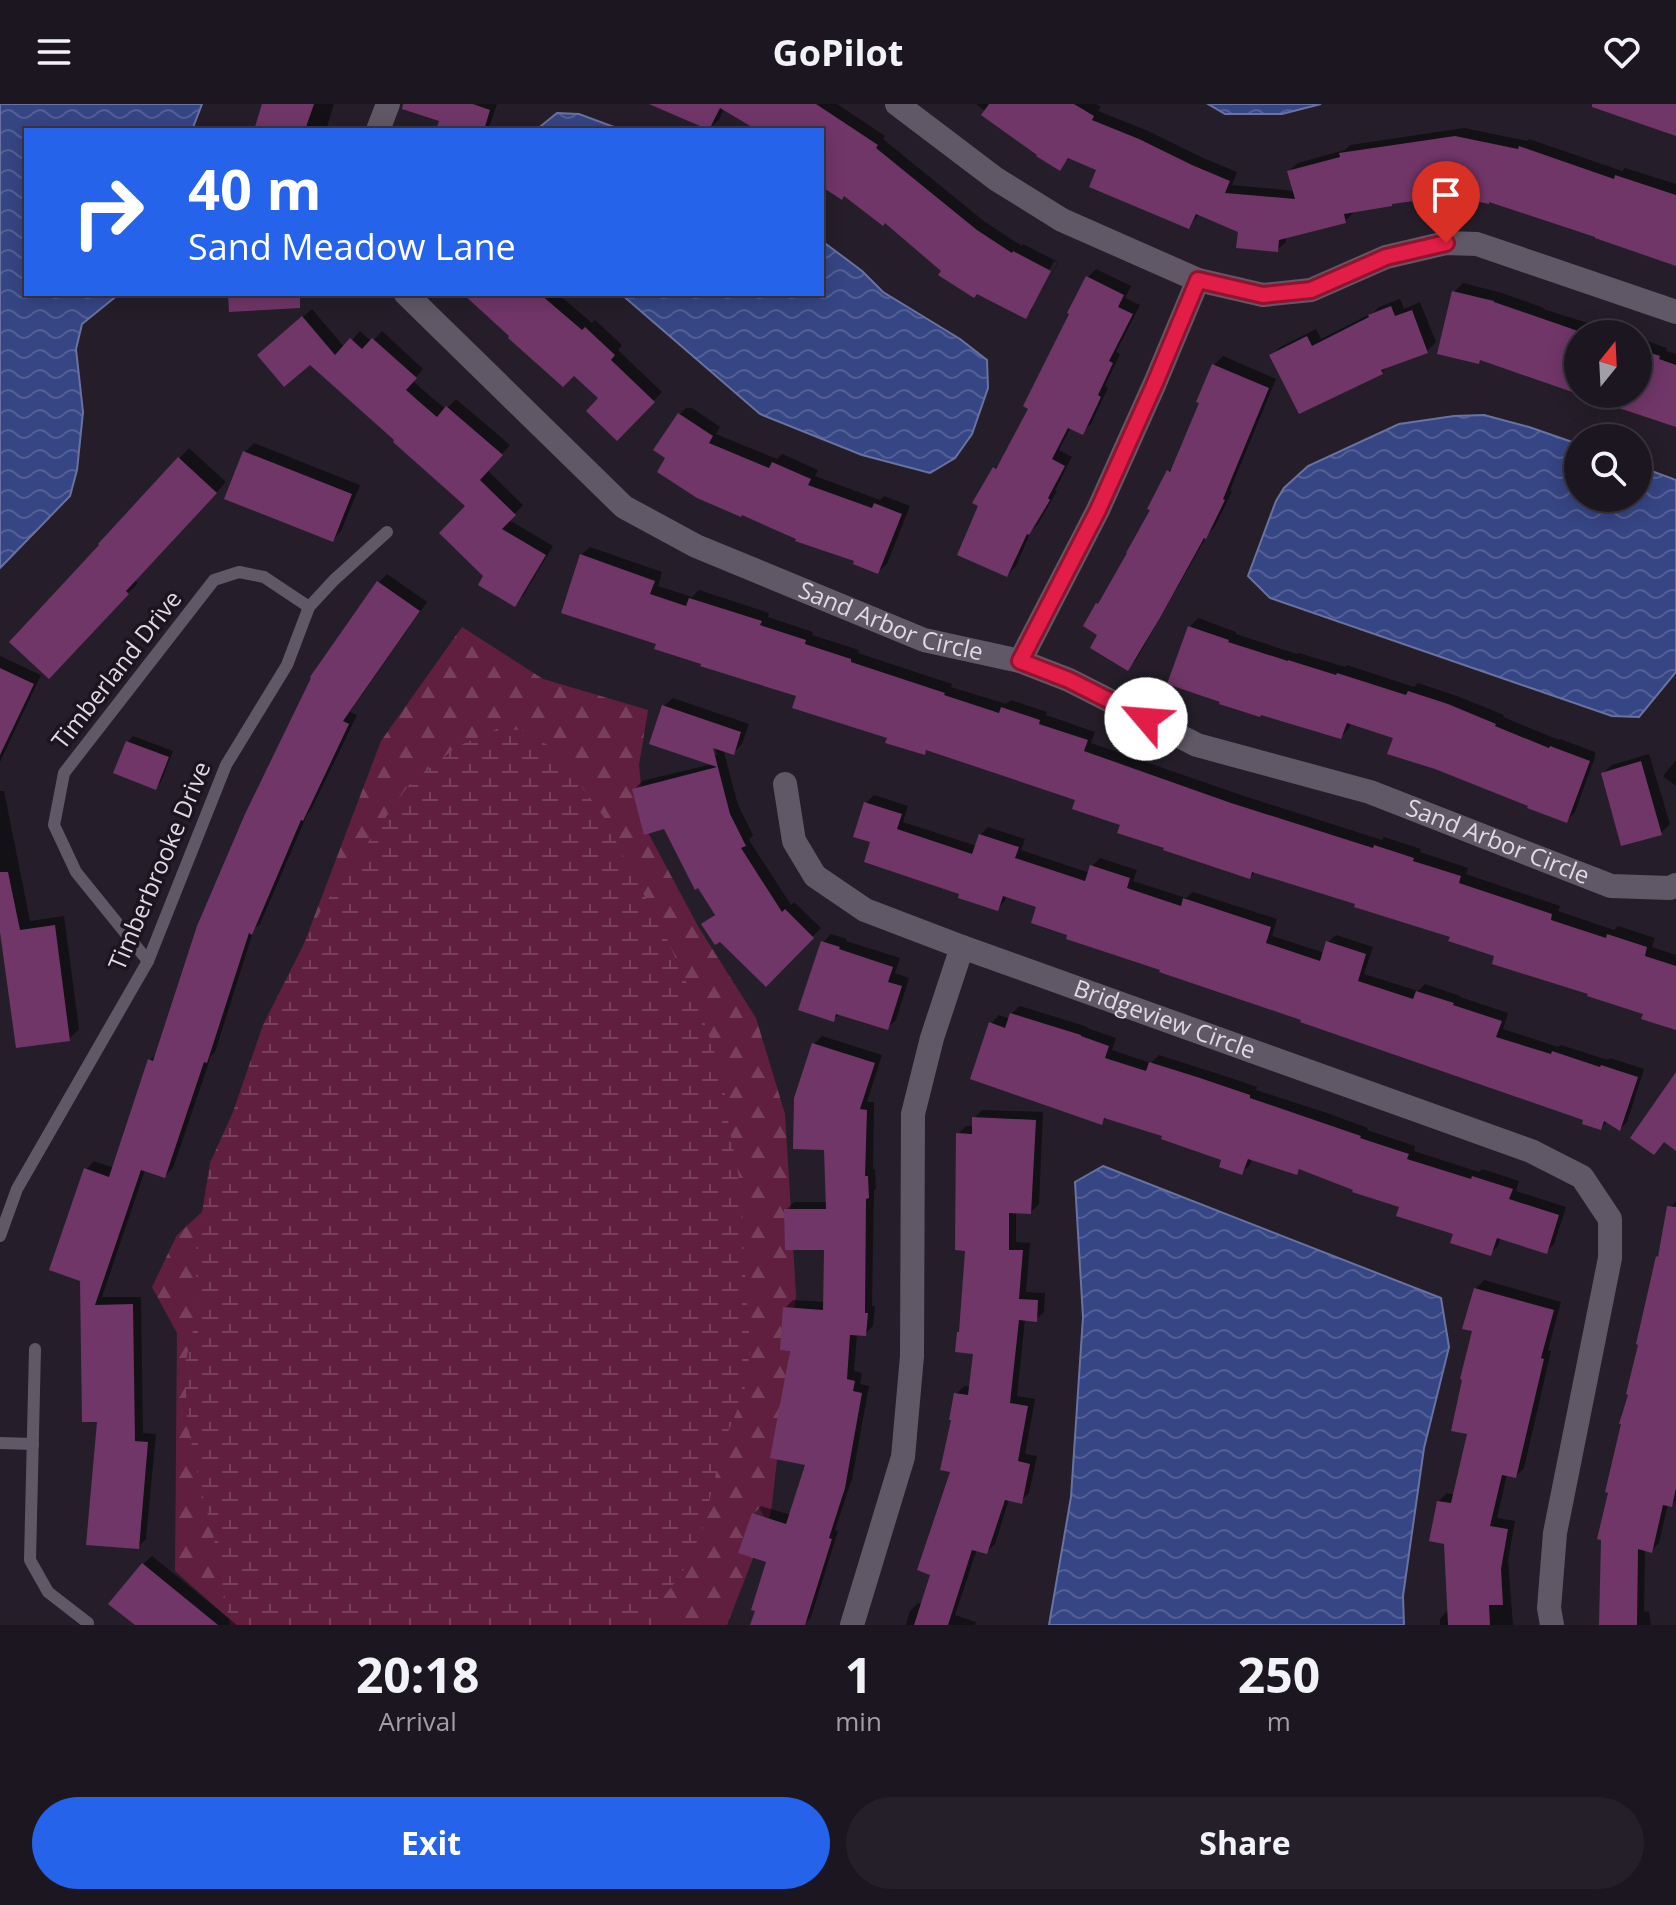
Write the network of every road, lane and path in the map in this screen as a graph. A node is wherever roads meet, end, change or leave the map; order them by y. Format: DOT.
graph roads {
  1 [pos="388,104"];
  2 [pos="897,104"];
  3 [pos="379,128"];
  4 [pos="1198,280"];
  5 [pos="408,296"];
  6 [pos="1676,312"];
  7 [pos="387,532"];
  8 [pos="309,607"];
  9 [pos="1020,661"];
  10 [pos="785,784"];
  11 [pos="1676,885"];
  12 [pos="962,947"];
  13 [pos="148,961"];
  14 [pos="0,1236"];
  15 [pos="35,1349"];
  16 [pos="0,1443"];
  17 [pos="33,1444"];
  18 [pos="88,1623"];
  19 [pos="852,1625"];
  20 [pos="1552,1625"];
  1 -- 3 [label="street"];
  2 -- 4 [label="street"];
  4 -- 6 [label="street"];
  4 -- 9 [label="street"];
  5 -- 9 [label="street, Sand Arbor Circle"];
  7 -- 8 [label="lane, Timberbrooke Drive"];
  8 -- 13 [label="lane, Timberbrooke Drive"];
  8 -- 13 [label="lane, Timberland Drive"];
  9 -- 11 [label="street, Sand Arbor Circle"];
  10 -- 12 [label="street, Bridgeview Circle"];
  12 -- 19 [label="street"];
  12 -- 20 [label="street, Bridgeview Circle"];
  13 -- 14 [label="lane, Timberbrooke Drive"];
  15 -- 17 [label="lane"];
  16 -- 17 [label="lane"];
  17 -- 18 [label="lane"];
}
